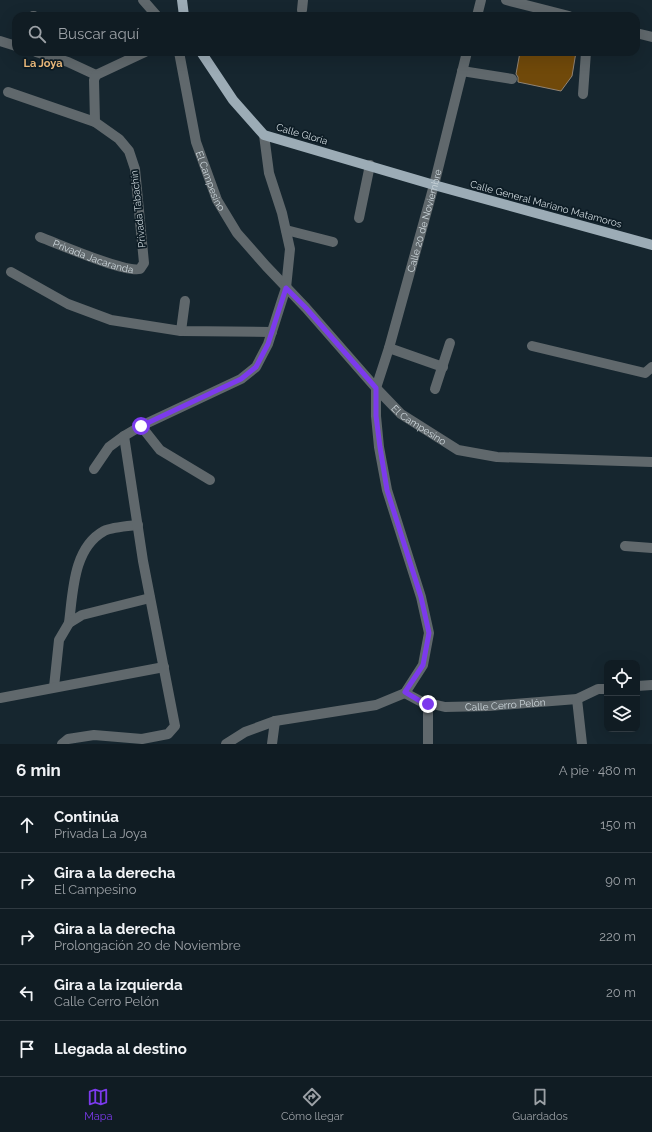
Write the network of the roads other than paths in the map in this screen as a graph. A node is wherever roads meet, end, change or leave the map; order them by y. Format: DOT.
graph roads {
  1 [pos="143,0"];
  2 [pos="182,0"];
  3 [pos="481,0"];
  4 [pos="506,0"];
  5 [pos="154,12"];
  6 [pos="184,12"];
  7 [pos="478,12"];
  8 [pos="553,12"];
  9 [pos="640,34"];
  10 [pos="652,37"];
  11 [pos="0,41"];
  12 [pos="12,45"];
  13 [pos="136,56"];
  14 [pos="180,56"];
  15 [pos="204,56"];
  16 [pos="466,56"];
  17 [pos="586,56"];
  18 [pos="70,57"];
  19 [pos="462,71"];
  20 [pos="96,75"];
  21 [pos="512,80"];
  22 [pos="8,92"];
  23 [pos="583,94"];
  24 [pos="95,122"];
  25 [pos="264,135"];
  26 [pos="370,165"];
  27 [pos="434,185"];
  28 [pos="360,218"];
  29 [pos="286,230"];
  30 [pos="40,237"];
  31 [pos="333,242"];
  32 [pos="652,245"];
  33 [pos="144,262"];
  34 [pos="11,272"];
  35 [pos="286,288"];
  36 [pos="185,301"];
  37 [pos="181,331"];
  38 [pos="272,332"];
  39 [pos="450,343"];
  40 [pos="532,346"];
  41 [pos="389,348"];
  42 [pos="442,367"];
  43 [pos="652,367"];
  44 [pos="376,388"];
  45 [pos="435,389"];
  46 [pos="141,426"];
  47 [pos="124,436"];
  48 [pos="652,462"];
  49 [pos="94,469"];
  50 [pos="210,480"];
  51 [pos="138,525"];
  52 [pos="625,546"];
  53 [pos="652,548"];
  54 [pos="150,598"];
  55 [pos="69,623"];
  56 [pos="164,667"];
  57 [pos="652,685"];
  58 [pos="640,686"];
  59 [pos="54,687"];
  60 [pos="604,689"];
  61 [pos="405,692"];
  62 [pos="0,698"];
  63 [pos="578,698"];
  64 [pos="428,704"];
  65 [pos="275,721"];
  66 [pos="62,744"];
  67 [pos="226,744"];
  68 [pos="272,744"];
  69 [pos="428,744"];
  70 [pos="582,744"];
  1 -- 5 [label="street"];
  2 -- 6 [label="main road"];
  3 -- 7 [label="street"];
  4 -- 8 [label="street"];
  9 -- 10 [label="street"];
  11 -- 12 [label="street"];
  13 -- 20 [label="street"];
  14 -- 35 [label="street, El Campesino"];
  15 -- 25 [label="main road, Calle Gloria"];
  16 -- 19 [label="street, Calle 20 de Noviembre"];
  17 -- 23 [label="street"];
  18 -- 20 [label="street"];
  19 -- 21 [label="street"];
  19 -- 27 [label="street, Calle 20 de Noviembre"];
  20 -- 24 [label="street"];
  22 -- 24 [label="street, Privada Tabachín"];
  24 -- 33 [label="street, Privada Tabachín"];
  25 -- 26 [label="main road, Calle Gloria"];
  25 -- 29 [label="street"];
  26 -- 27 [label="main road, Calle Gloria"];
  26 -- 28 [label="street"];
  27 -- 32 [label="main road, Calle General Mariano Matamoros"];
  27 -- 41 [label="street, Calle 20 de Noviembre"];
  29 -- 31 [label="street"];
  29 -- 35 [label="street"];
  30 -- 33 [label="street, Privada Jacaranda"];
  34 -- 37 [label="street"];
  35 -- 38 [label="street"];
  35 -- 44 [label="street, El Campesino"];
  36 -- 37 [label="street"];
  37 -- 38 [label="street"];
  38 -- 46 [label="street"];
  39 -- 42 [label="street"];
  40 -- 43 [label="street"];
  41 -- 42 [label="street"];
  41 -- 44 [label="street, Calle 20 de Noviembre"];
  42 -- 45 [label="street"];
  44 -- 48 [label="street, El Campesino"];
  44 -- 61 [label="street, Calle 20 de Noviembre"];
  46 -- 47 [label="street"];
  46 -- 50 [label="street"];
  47 -- 49 [label="street"];
  47 -- 51 [label="street"];
  51 -- 54 [label="street"];
  51 -- 55 [label="street"];
  52 -- 53 [label="street"];
  54 -- 55 [label="street"];
  54 -- 56 [label="street"];
  55 -- 59 [label="street"];
  56 -- 59 [label="street"];
  56 -- 66 [label="street"];
  57 -- 58 [label="street"];
  59 -- 62 [label="street"];
  60 -- 63 [label="street, Calle Cerro Pelón"];
  61 -- 64 [label="street, Calle Cerro Pelón"];
  61 -- 65 [label="street"];
  63 -- 64 [label="street, Calle Cerro Pelón"];
  63 -- 70 [label="street"];
  64 -- 69 [label="street"];
  65 -- 67 [label="street"];
  65 -- 68 [label="street"];
}
